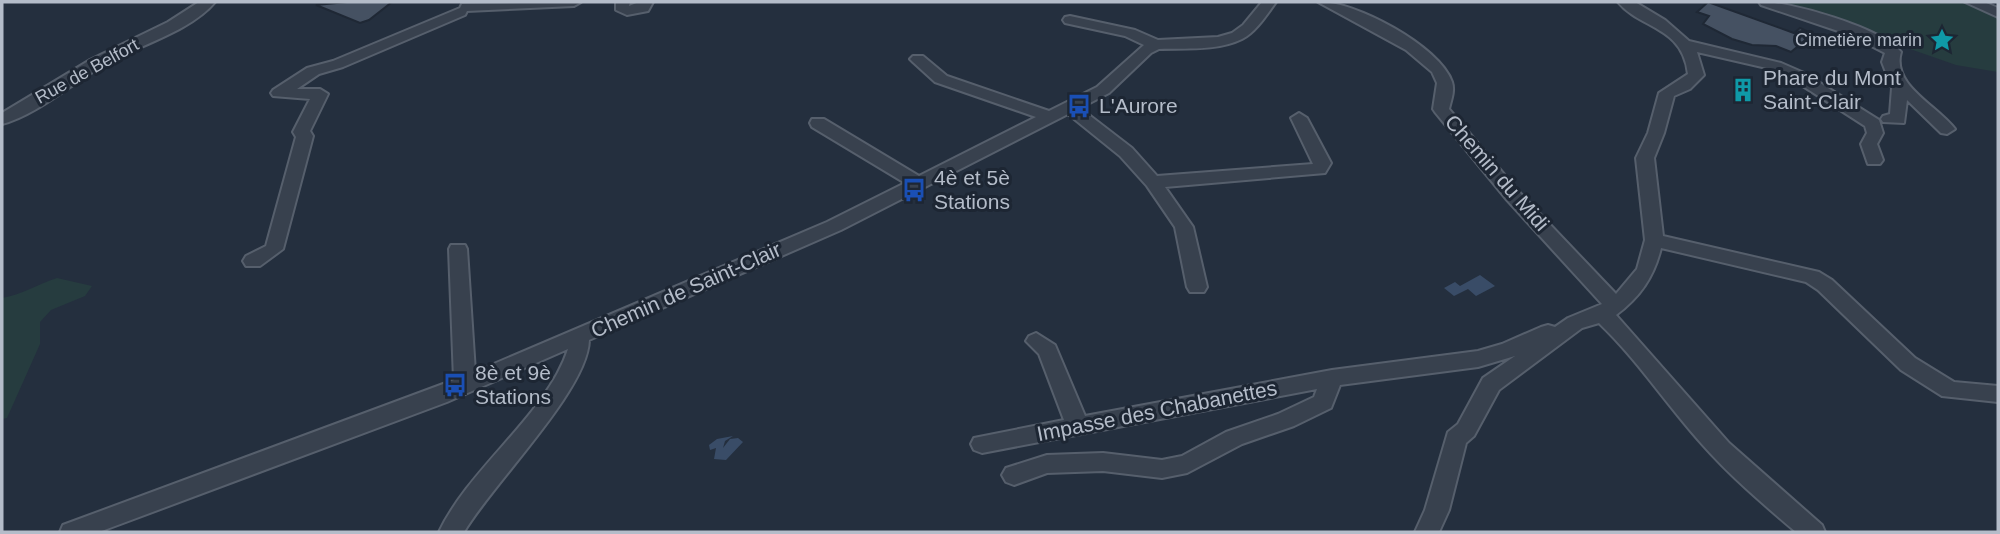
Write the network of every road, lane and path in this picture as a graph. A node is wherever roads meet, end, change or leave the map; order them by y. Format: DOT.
graph roads {
  1 [pos="208,2"];
  2 [pos="574,2"];
  3 [pos="622,2"];
  4 [pos="646,2"];
  5 [pos="1269,2"];
  6 [pos="1325,2"];
  7 [pos="1625,2"];
  8 [pos="1766,2"];
  9 [pos="1972,2"];
  10 [pos="464,10"];
  11 [pos="1998,13"];
  12 [pos="1070,20"];
  13 [pos="1684,44"];
  14 [pos="1156,45"];
  15 [pos="918,59"];
  16 [pos="1900,88"];
  17 [pos="1069,107"];
  18 [pos="1049,116"];
  19 [pos="1299,118"];
  20 [pos="2,119"];
  21 [pos="818,122"];
  22 [pos="1897,122"];
  23 [pos="1947,129"];
  24 [pos="1874,160"];
  25 [pos="916,182"];
  26 [pos="1153,182"];
  27 [pos="1654,240"];
  28 [pos="458,249"];
  29 [pos="253,261"];
  30 [pos="1197,287"];
  31 [pos="1609,309"];
  32 [pos="1576,323"];
  33 [pos="579,337"];
  34 [pos="1036,341"];
  35 [pos="1332,378"];
  36 [pos="465,385"];
  37 [pos="1998,394"];
  38 [pos="1078,426"];
  39 [pos="982,444"];
  40 [pos="1014,475"];
  41 [pos="119,524"];
  42 [pos="72,532"];
  43 [pos="451,532"];
  44 [pos="1427,532"];
  45 [pos="1813,532"];
  1 -- 20 [label="street, Rue de Belfort"];
  2 -- 10 [label="street"];
  3 -- 4 [label="street"];
  5 -- 14 [label="street"];
  6 -- 31 [label="street, Chemin du Midi"];
  7 -- 13 [label="street"];
  8 -- 16 [label="street"];
  9 -- 11 [label="street"];
  10 -- 29 [label="street"];
  12 -- 14 [label="street"];
  13 -- 24 [label="street"];
  13 -- 27 [label="street"];
  14 -- 17 [label="street, Chemin de Saint-Clair"];
  15 -- 18 [label="street"];
  16 -- 22 [label="street"];
  16 -- 23 [label="street"];
  17 -- 18 [label="street, Chemin de Saint-Clair"];
  17 -- 26 [label="street"];
  18 -- 25 [label="street, Chemin de Saint-Clair"];
  19 -- 26 [label="street"];
  21 -- 25 [label="street"];
  25 -- 33 [label="street, Chemin de Saint-Clair"];
  26 -- 30 [label="street"];
  27 -- 31 [label="street"];
  27 -- 37 [label="street"];
  28 -- 36 [label="street"];
  31 -- 32 [label="street, Impasse des Chabanettes"];
  31 -- 45 [label="street"];
  32 -- 35 [label="street, Impasse des Chabanettes"];
  32 -- 44 [label="street"];
  33 -- 36 [label="street, Chemin de Saint-Clair"];
  33 -- 43 [label="street"];
  34 -- 38 [label="street"];
  35 -- 38 [label="street, Impasse des Chabanettes"];
  35 -- 40 [label="street"];
  36 -- 41 [label="street, Chemin de Saint-Clair"];
  38 -- 39 [label="street, Impasse des Chabanettes"];
  41 -- 42 [label="street, Chemin de Saint-Clair"];
}
